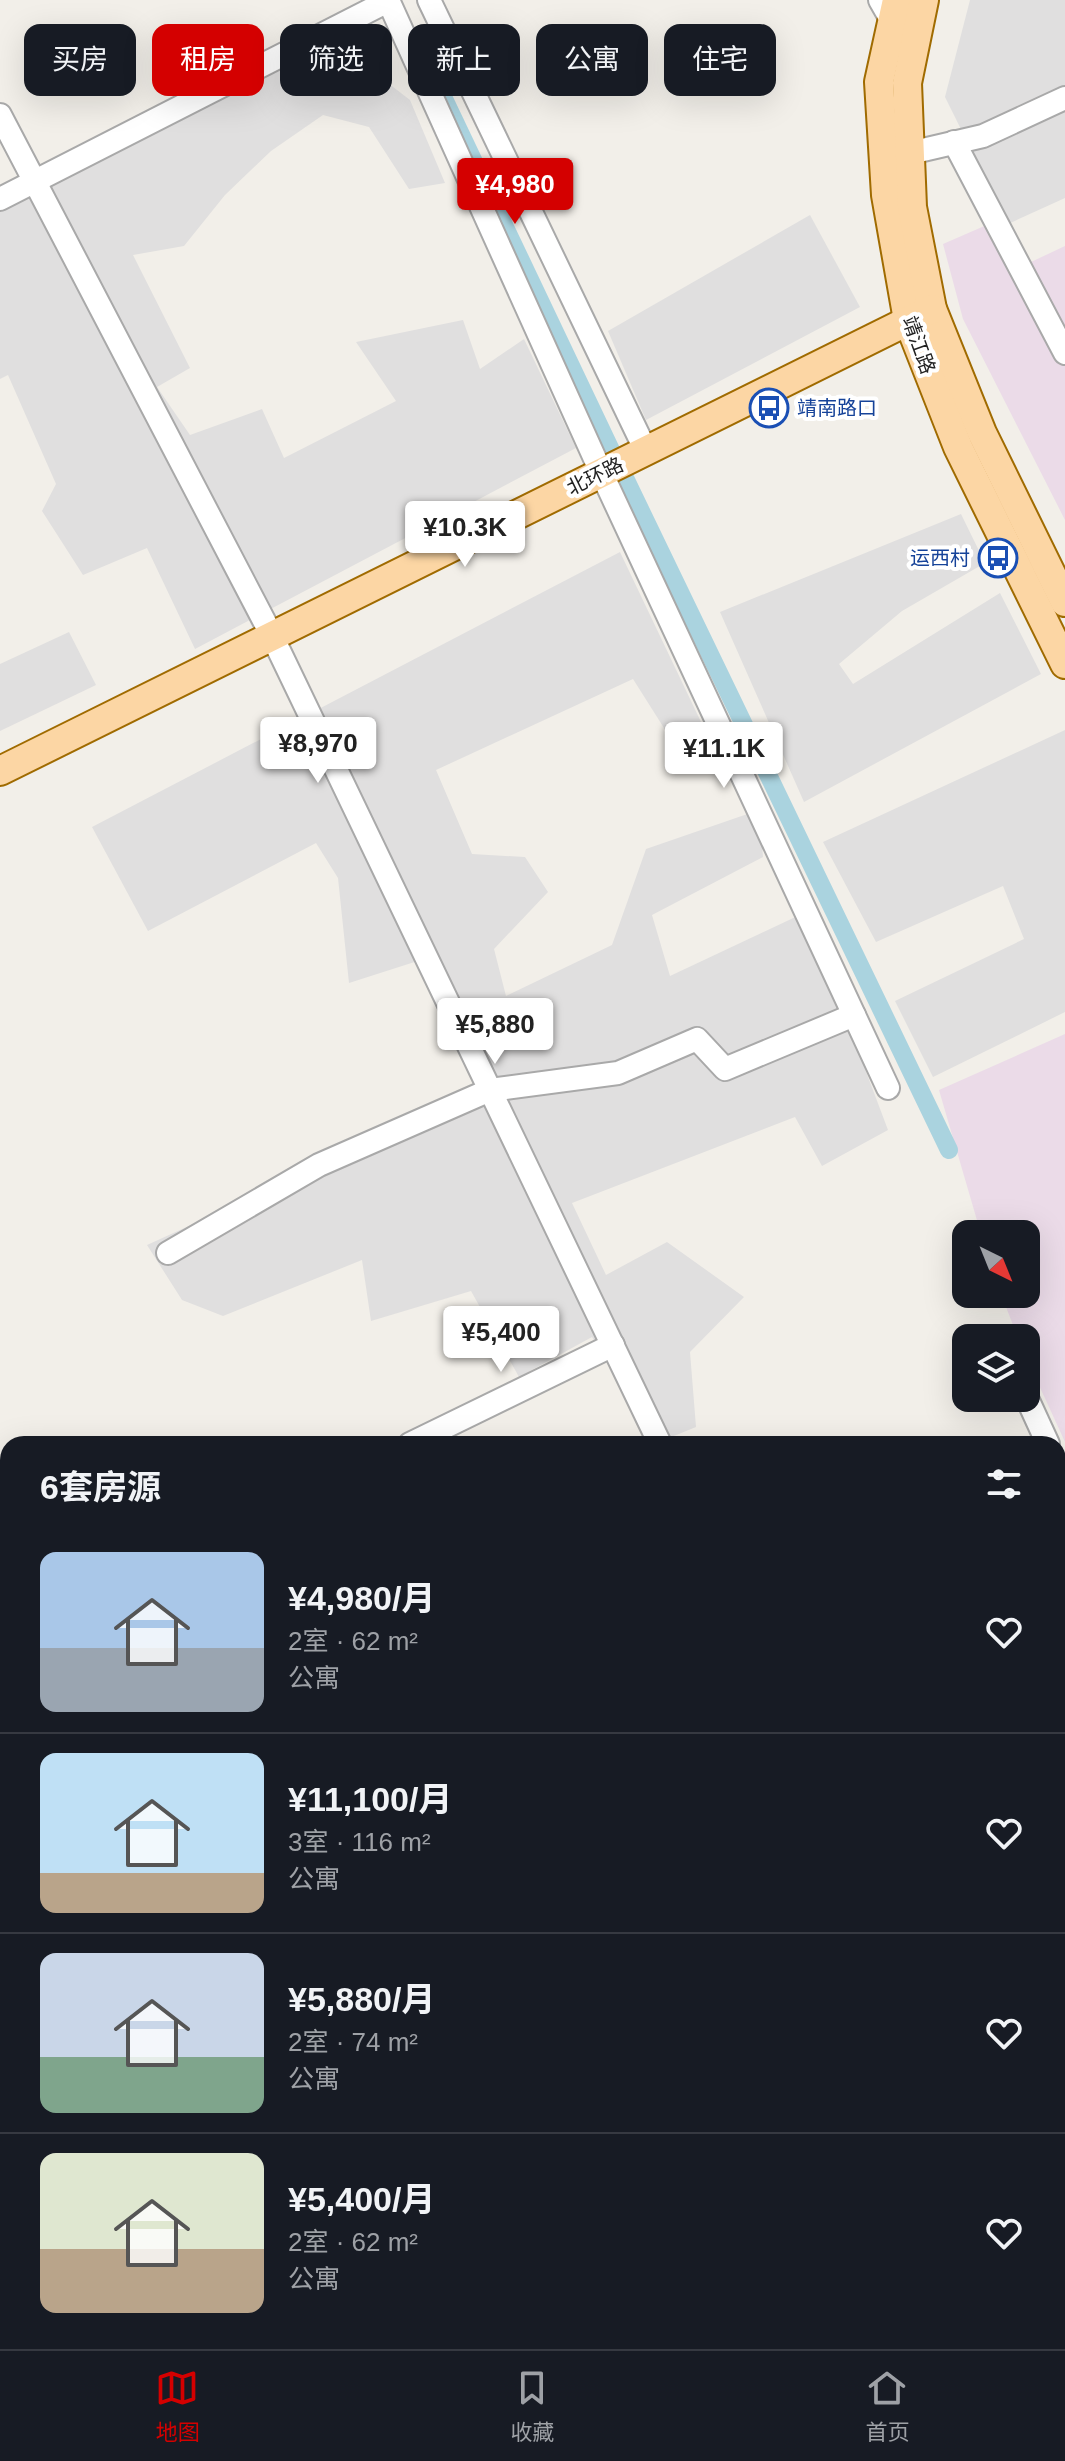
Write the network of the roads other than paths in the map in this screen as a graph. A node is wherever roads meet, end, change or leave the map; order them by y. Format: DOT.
graph roads {
  1 [pos="388,0"];
  2 [pos="429,0"];
  3 [pos="924,0"];
  4 [pos="890,7"];
  5 [pos="1065,98"];
  6 [pos="0,115"];
  7 [pos="954,142"];
  8 [pos="910,153"];
  9 [pos="34,179"];
  10 [pos="0,199"];
  11 [pos="920,314"];
  12 [pos="1065,353"];
  13 [pos="646,451"];
  14 [pos="601,472"];
  15 [pos="1065,602"];
  16 [pos="272,636"];
  17 [pos="1065,664"];
  18 [pos="0,771"];
  19 [pos="854,1015"];
  20 [pos="888,1088"];
  21 [pos="490,1090"];
  22 [pos="168,1253"];
  23 [pos="613,1345"];
  24 [pos="1033,1412"];
  25 [pos="426,1436"];
  26 [pos="656,1436"];
  27 [pos="1044,1436"];
  1 -- 9 [label="street"];
  1 -- 14 [label="street"];
  2 -- 13 [label="street"];
  3 -- 8 [label="main road, 靖江路"];
  4 -- 11 [label="main road, 靖江路"];
  5 -- 7 [label="street"];
  6 -- 9 [label="street"];
  7 -- 8 [label="street"];
  7 -- 12 [label="street"];
  8 -- 11 [label="main road, 靖江路"];
  9 -- 10 [label="street"];
  9 -- 16 [label="street"];
  11 -- 13 [label="main road, 北环路"];
  11 -- 15 [label="main road, 靖江路"];
  11 -- 17 [label="main road, 靖江路"];
  13 -- 14 [label="main road, 北环路"];
  14 -- 16 [label="main road, 北环路"];
  14 -- 19 [label="street"];
  16 -- 18 [label="main road, 北环路"];
  16 -- 21 [label="street"];
  19 -- 20 [label="street"];
  19 -- 21 [label="street"];
  21 -- 22 [label="street"];
  21 -- 23 [label="street"];
  23 -- 25 [label="street"];
  23 -- 26 [label="street"];
  24 -- 27 [label="street"];
}
